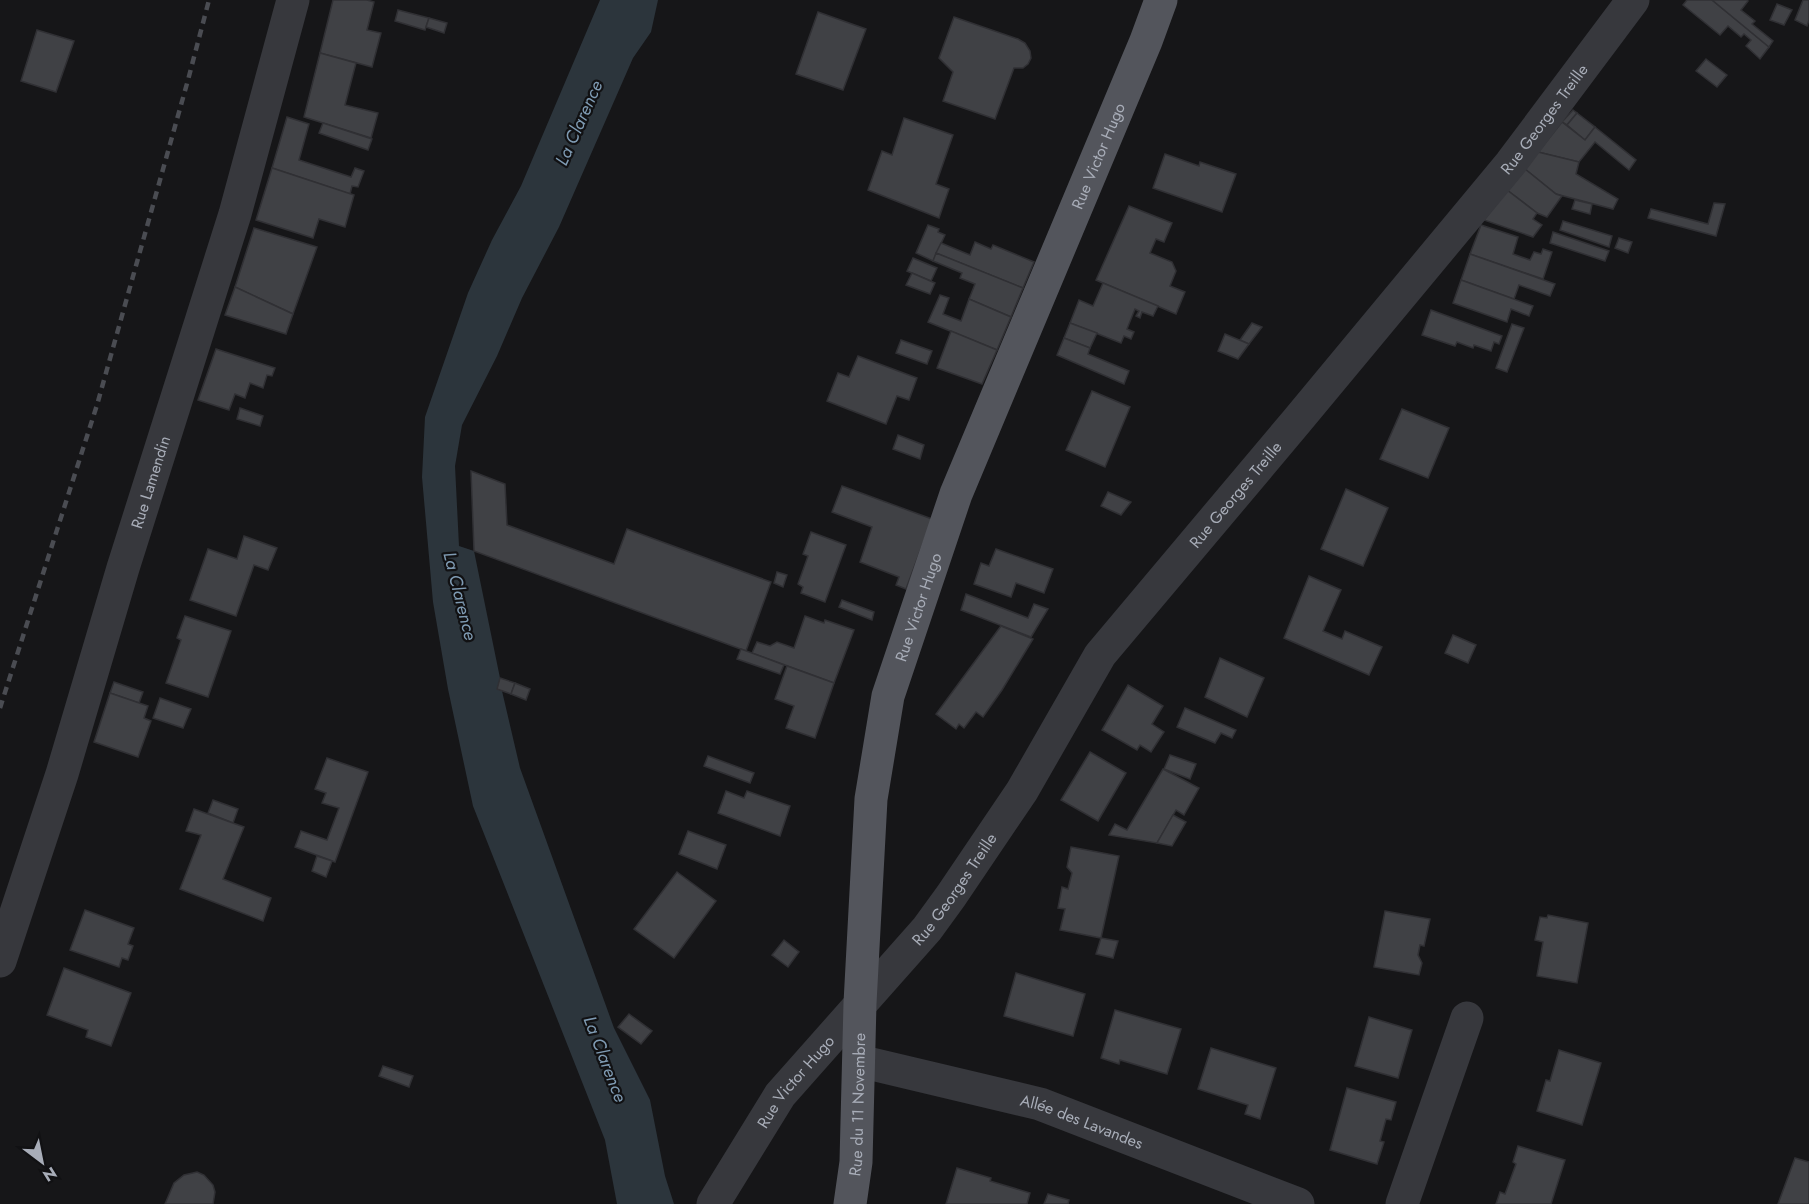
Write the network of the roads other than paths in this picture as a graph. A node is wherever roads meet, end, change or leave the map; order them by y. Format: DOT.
graph roads {
  1 [pos="293,0"];
  2 [pos="1161,0"];
  3 [pos="1633,0"];
  4 [pos="0,961"];
  5 [pos="860,1003"];
  6 [pos="1467,1017"];
  7 [pos="859,1061"];
  8 [pos="713,1204"];
  9 [pos="850,1204"];
  10 [pos="1298,1204"];
  11 [pos="1402,1204"];
  1 -- 4 [label="street, Rue Lamendin"];
  2 -- 5 [label="main road, Rue Victor Hugo"];
  3 -- 5 [label="street, Rue Georges Treille"];
  5 -- 7 [label="main road, Rue du 11 Novembre"];
  5 -- 8 [label="street, Rue Victor Hugo"];
  6 -- 11 [label="street"];
  7 -- 9 [label="main road, Rue du 11 Novembre"];
  7 -- 10 [label="street, Allée des Lavandes"];
}
